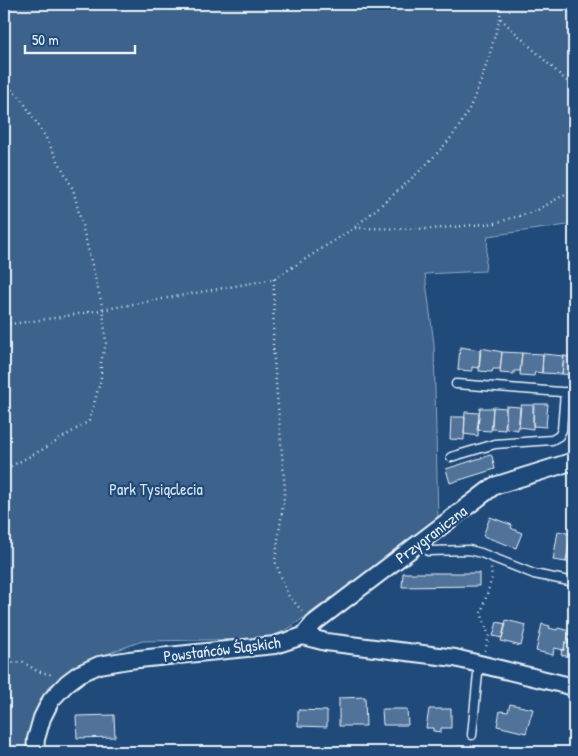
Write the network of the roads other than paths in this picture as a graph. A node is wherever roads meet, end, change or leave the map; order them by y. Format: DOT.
graph roads {
  1 [pos="456,384"];
  2 [pos="565,392"];
  3 [pos="574,393"];
  4 [pos="451,457"];
  5 [pos="574,461"];
  6 [pos="417,544"];
  7 [pos="574,582"];
  8 [pos="303,636"];
  9 [pos="478,663"];
  10 [pos="574,687"];
  11 [pos="472,735"];
  12 [pos="35,752"];
  1 -- 2 [label="lane"];
  2 -- 3 [label="lane"];
  2 -- 4 [label="lane"];
  5 -- 6 [label="street, Przygraniczna"];
  6 -- 7 [label="lane"];
  6 -- 8 [label="street, Przygraniczna"];
  8 -- 9 [label="street, Powstańców Śląskich"];
  8 -- 12 [label="street, Powstańców Śląskich"];
  9 -- 10 [label="street, Powstańców Śląskich"];
  9 -- 11 [label="lane"];
}
